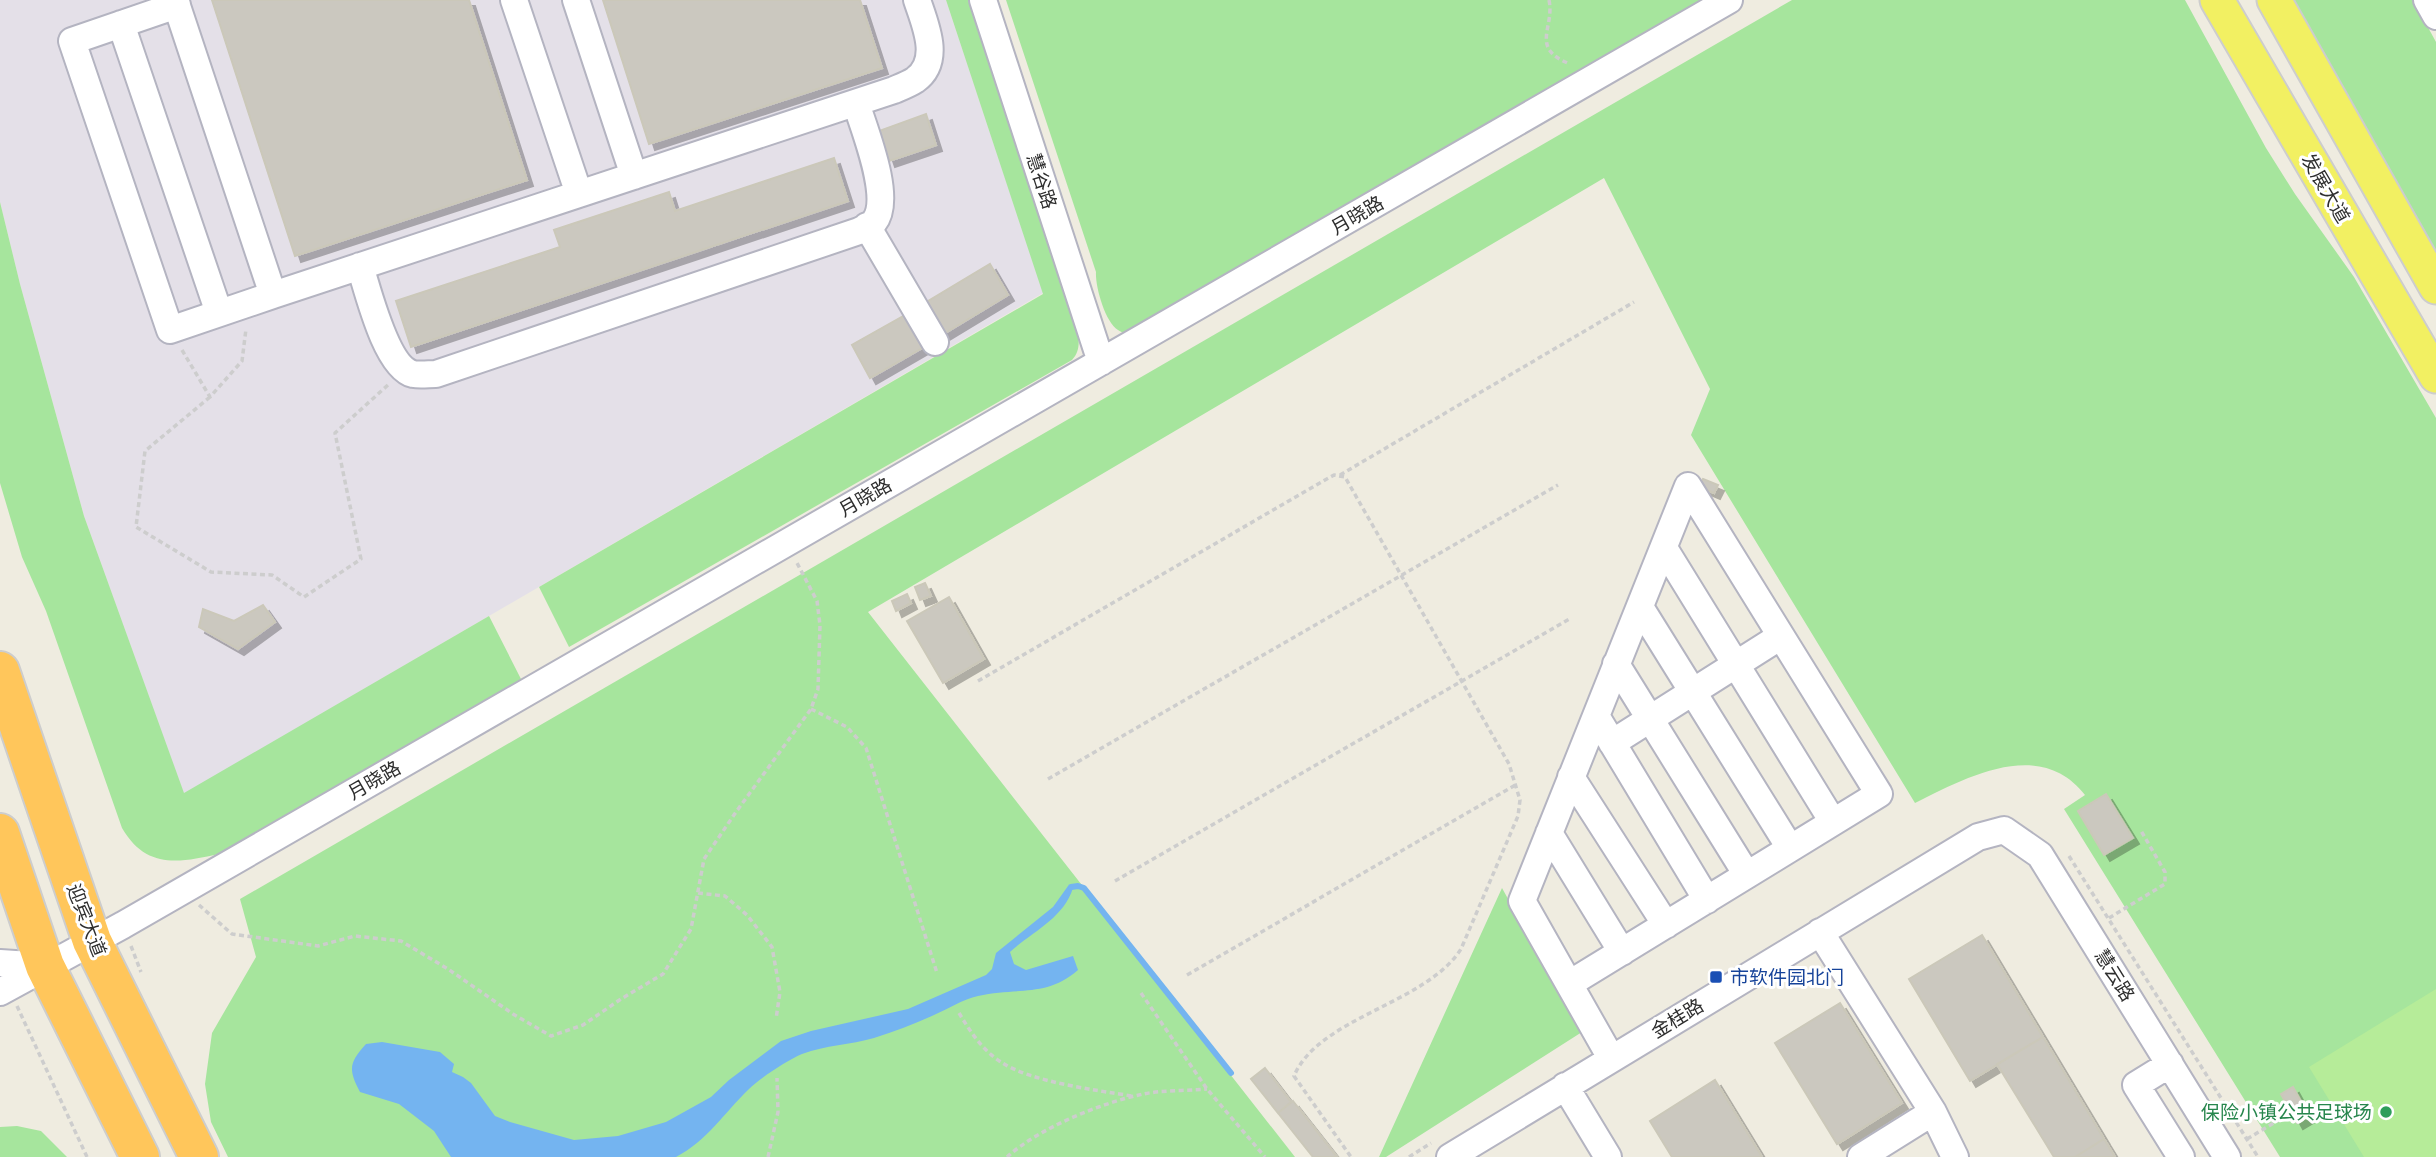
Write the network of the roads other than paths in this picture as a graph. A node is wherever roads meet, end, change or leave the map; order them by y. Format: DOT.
graph roads {
  1 [pos="514,0"];
  2 [pos="576,0"];
  3 [pos="917,0"];
  4 [pos="983,0"];
  5 [pos="1729,0"];
  6 [pos="2217,0"];
  7 [pos="2274,0"];
  8 [pos="176,2"];
  9 [pos="121,24"];
  10 [pos="856,103"];
  11 [pos="634,176"];
  12 [pos="579,194"];
  13 [pos="867,226"];
  14 [pos="360,266"];
  15 [pos="2436,287"];
  16 [pos="261,299"];
  17 [pos="219,313"];
  18 [pos="934,342"];
  19 [pos="1101,362"];
  20 [pos="2436,376"];
  21 [pos="1664,548"];
  22 [pos="1640,607"];
  23 [pos="1781,636"];
  24 [pos="1616,664"];
  25 [pos="1736,665"];
  26 [pos="0,671"];
  27 [pos="1693,692"];
  28 [pos="1596,716"];
  29 [pos="1650,719"];
  30 [pos="1612,743"];
  31 [pos="1572,777"];
  32 [pos="43,796"];
  33 [pos="0,812"];
  34 [pos="1833,822"];
  35 [pos="0,833"];
  36 [pos="1549,833"];
  37 [pos="1981,842"];
  38 [pos="1790,848"];
  39 [pos="1747,875"];
  40 [pos="1707,900"];
  41 [pos="1666,925"];
  42 [pos="1824,938"];
  43 [pos="92,941"];
  44 [pos="1622,952"];
  45 [pos="46,966"];
  46 [pos="3,981"];
  47 [pos="1569,984"];
  48 [pos="1611,1058"];
  49 [pos="2163,1068"];
  50 [pos="1569,1093"];
  51 [pos="1933,1112"];
  52 [pos="140,1157"];
  53 [pos="200,1157"];
  54 [pos="1450,1157"];
  55 [pos="1480,1157"];
  56 [pos="1608,1157"];
  57 [pos="1861,1157"];
  58 [pos="1955,1157"];
  59 [pos="2181,1157"];
  60 [pos="2208,1157"];
  61 [pos="2227,1157"];
  1 -- 12 [label="street"];
  2 -- 11 [label="street"];
  3 -- 10 [label="street"];
  4 -- 19 [label="street, 慧谷路"];
  5 -- 19 [label="street, 月晓路"];
  6 -- 20 [label="main road, 发展大道"];
  7 -- 15 [label="main road"];
  8 -- 9 [label="street"];
  8 -- 16 [label="street"];
  9 -- 17 [label="street"];
  9 -- 17 [label="street"];
  10 -- 11 [label="street"];
  10 -- 13 [label="street"];
  11 -- 12 [label="street"];
  12 -- 14 [label="street"];
  13 -- 14 [label="street"];
  13 -- 18 [label="street"];
  14 -- 16 [label="street"];
  16 -- 17 [label="street"];
  19 -- 43 [label="street, 月晓路"];
  21 -- 22 [label="street"];
  21 -- 23 [label="street"];
  21 -- 25 [label="street"];
  22 -- 24 [label="street"];
  22 -- 27 [label="street"];
  23 -- 25 [label="street"];
  23 -- 34 [label="street"];
  24 -- 28 [label="street"];
  24 -- 29 [label="street"];
  25 -- 27 [label="street"];
  25 -- 34 [label="street"];
  26 -- 32 [label="highway, 迎宾大道"];
  27 -- 29 [label="street"];
  27 -- 38 [label="street"];
  28 -- 30 [label="street"];
  28 -- 31 [label="street"];
  29 -- 30 [label="street"];
  29 -- 39 [label="street"];
  30 -- 40 [label="street"];
  31 -- 36 [label="street"];
  31 -- 41 [label="street"];
  32 -- 33 [label="highway"];
  32 -- 43 [label="highway, 迎宾大道"];
  34 -- 38 [label="street"];
  35 -- 45 [label="highway"];
  36 -- 44 [label="street"];
  36 -- 47 [label="street"];
  37 -- 42 [label="street, 金桂路"];
  37 -- 49 [label="street, 慧云路"];
  38 -- 39 [label="street"];
  39 -- 40 [label="street"];
  40 -- 41 [label="street"];
  41 -- 44 [label="street"];
  42 -- 48 [label="street, 金桂路"];
  42 -- 50 [label="street, 金桂路"];
  42 -- 51 [label="street"];
  43 -- 45 [label="street, 月晓路"];
  43 -- 53 [label="highway, 迎宾大道"];
  44 -- 47 [label="street"];
  45 -- 46 [label="street, 月晓路"];
  45 -- 52 [label="highway"];
  47 -- 48 [label="street"];
  48 -- 50 [label="street, 金桂路"];
  49 -- 59 [label="street"];
  49 -- 60 [label="street, 慧云路"];
  49 -- 61 [label="street, 慧云路"];
  50 -- 54 [label="street, 金桂路"];
  50 -- 55 [label="street, 金桂路"];
  50 -- 56 [label="street"];
  51 -- 57 [label="street"];
  51 -- 58 [label="street"];
}
